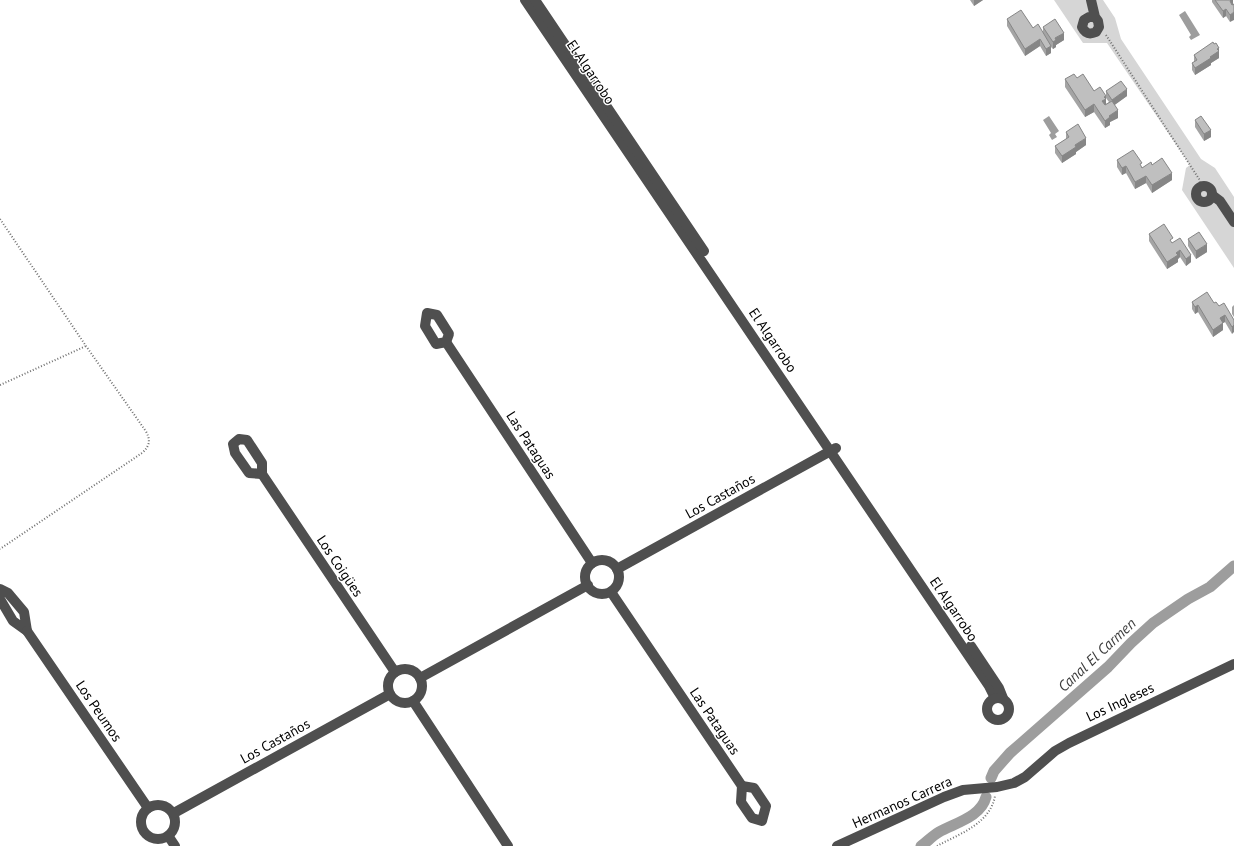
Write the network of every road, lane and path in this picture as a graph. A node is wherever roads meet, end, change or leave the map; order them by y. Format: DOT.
graph roads {
  1 [pos="525,0"];
  2 [pos="535,0"];
  3 [pos="1091,0"];
  4 [pos="1094,17"];
  5 [pos="1099,27"];
  6 [pos="1201,186"];
  7 [pos="1212,195"];
  8 [pos="0,219"];
  9 [pos="1234,222"];
  10 [pos="446,342"];
  11 [pos="86,346"];
  12 [pos="0,386"];
  13 [pos="833,449"];
  14 [pos="262,474"];
  15 [pos="0,549"];
  16 [pos="592,563"];
  17 [pos="617,569"];
  18 [pos="588,586"];
  19 [pos="0,589"];
  20 [pos="611,592"];
  21 [pos="0,599"];
  22 [pos="27,631"];
  23 [pos="1234,664"];
  24 [pos="395,672"];
  25 [pos="420,678"];
  26 [pos="390,694"];
  27 [pos="999,698"];
  28 [pos="414,701"];
  29 [pos="1025,777"];
  30 [pos="742,786"];
  31 [pos="997,787"];
  32 [pos="148,808"];
  33 [pos="174,814"];
  34 [pos="169,837"];
  35 [pos="175,846"];
  36 [pos="508,846"];
  37 [pos="837,846"];
  38 [pos="938,846"];
  1 -- 13 [label="street, El Algarrobo"];
  2 -- 13 [label="street, El Algarrobo"];
  3 -- 4 [label="street"];
  4 -- 5 [label="street"];
  4 -- 5 [label="street"];
  5 -- 6 [label="path"];
  6 -- 7 [label="street"];
  6 -- 7 [label="street"];
  7 -- 9 [label="street"];
  8 -- 11 [label="path"];
  10 -- 16 [label="street, Las Pataguas"];
  11 -- 12 [label="path"];
  11 -- 15 [label="path"];
  13 -- 17 [label="street, Los Castaños"];
  13 -- 27 [label="street, El Algarrobo"];
  14 -- 24 [label="street, Los Coigües"];
  16 -- 17 [label="street"];
  16 -- 18 [label="street"];
  17 -- 20 [label="street"];
  18 -- 20 [label="street"];
  18 -- 25 [label="street"];
  19 -- 22 [label="street"];
  20 -- 30 [label="street, Las Pataguas"];
  21 -- 22 [label="street"];
  22 -- 32 [label="street, Los Peumos"];
  23 -- 29 [label="street, Los Ingleses"];
  24 -- 25 [label="street"];
  24 -- 26 [label="street"];
  25 -- 28 [label="street"];
  26 -- 28 [label="street"];
  26 -- 33 [label="street, Los Castaños"];
  28 -- 36 [label="street"];
  29 -- 31 [label="street, Hermanos Carrera"];
  31 -- 37 [label="street, Hermanos Carrera"];
  31 -- 38 [label="path"];
  32 -- 33 [label="street"];
  32 -- 34 [label="street"];
  33 -- 34 [label="street"];
  34 -- 35 [label="street"];
}
